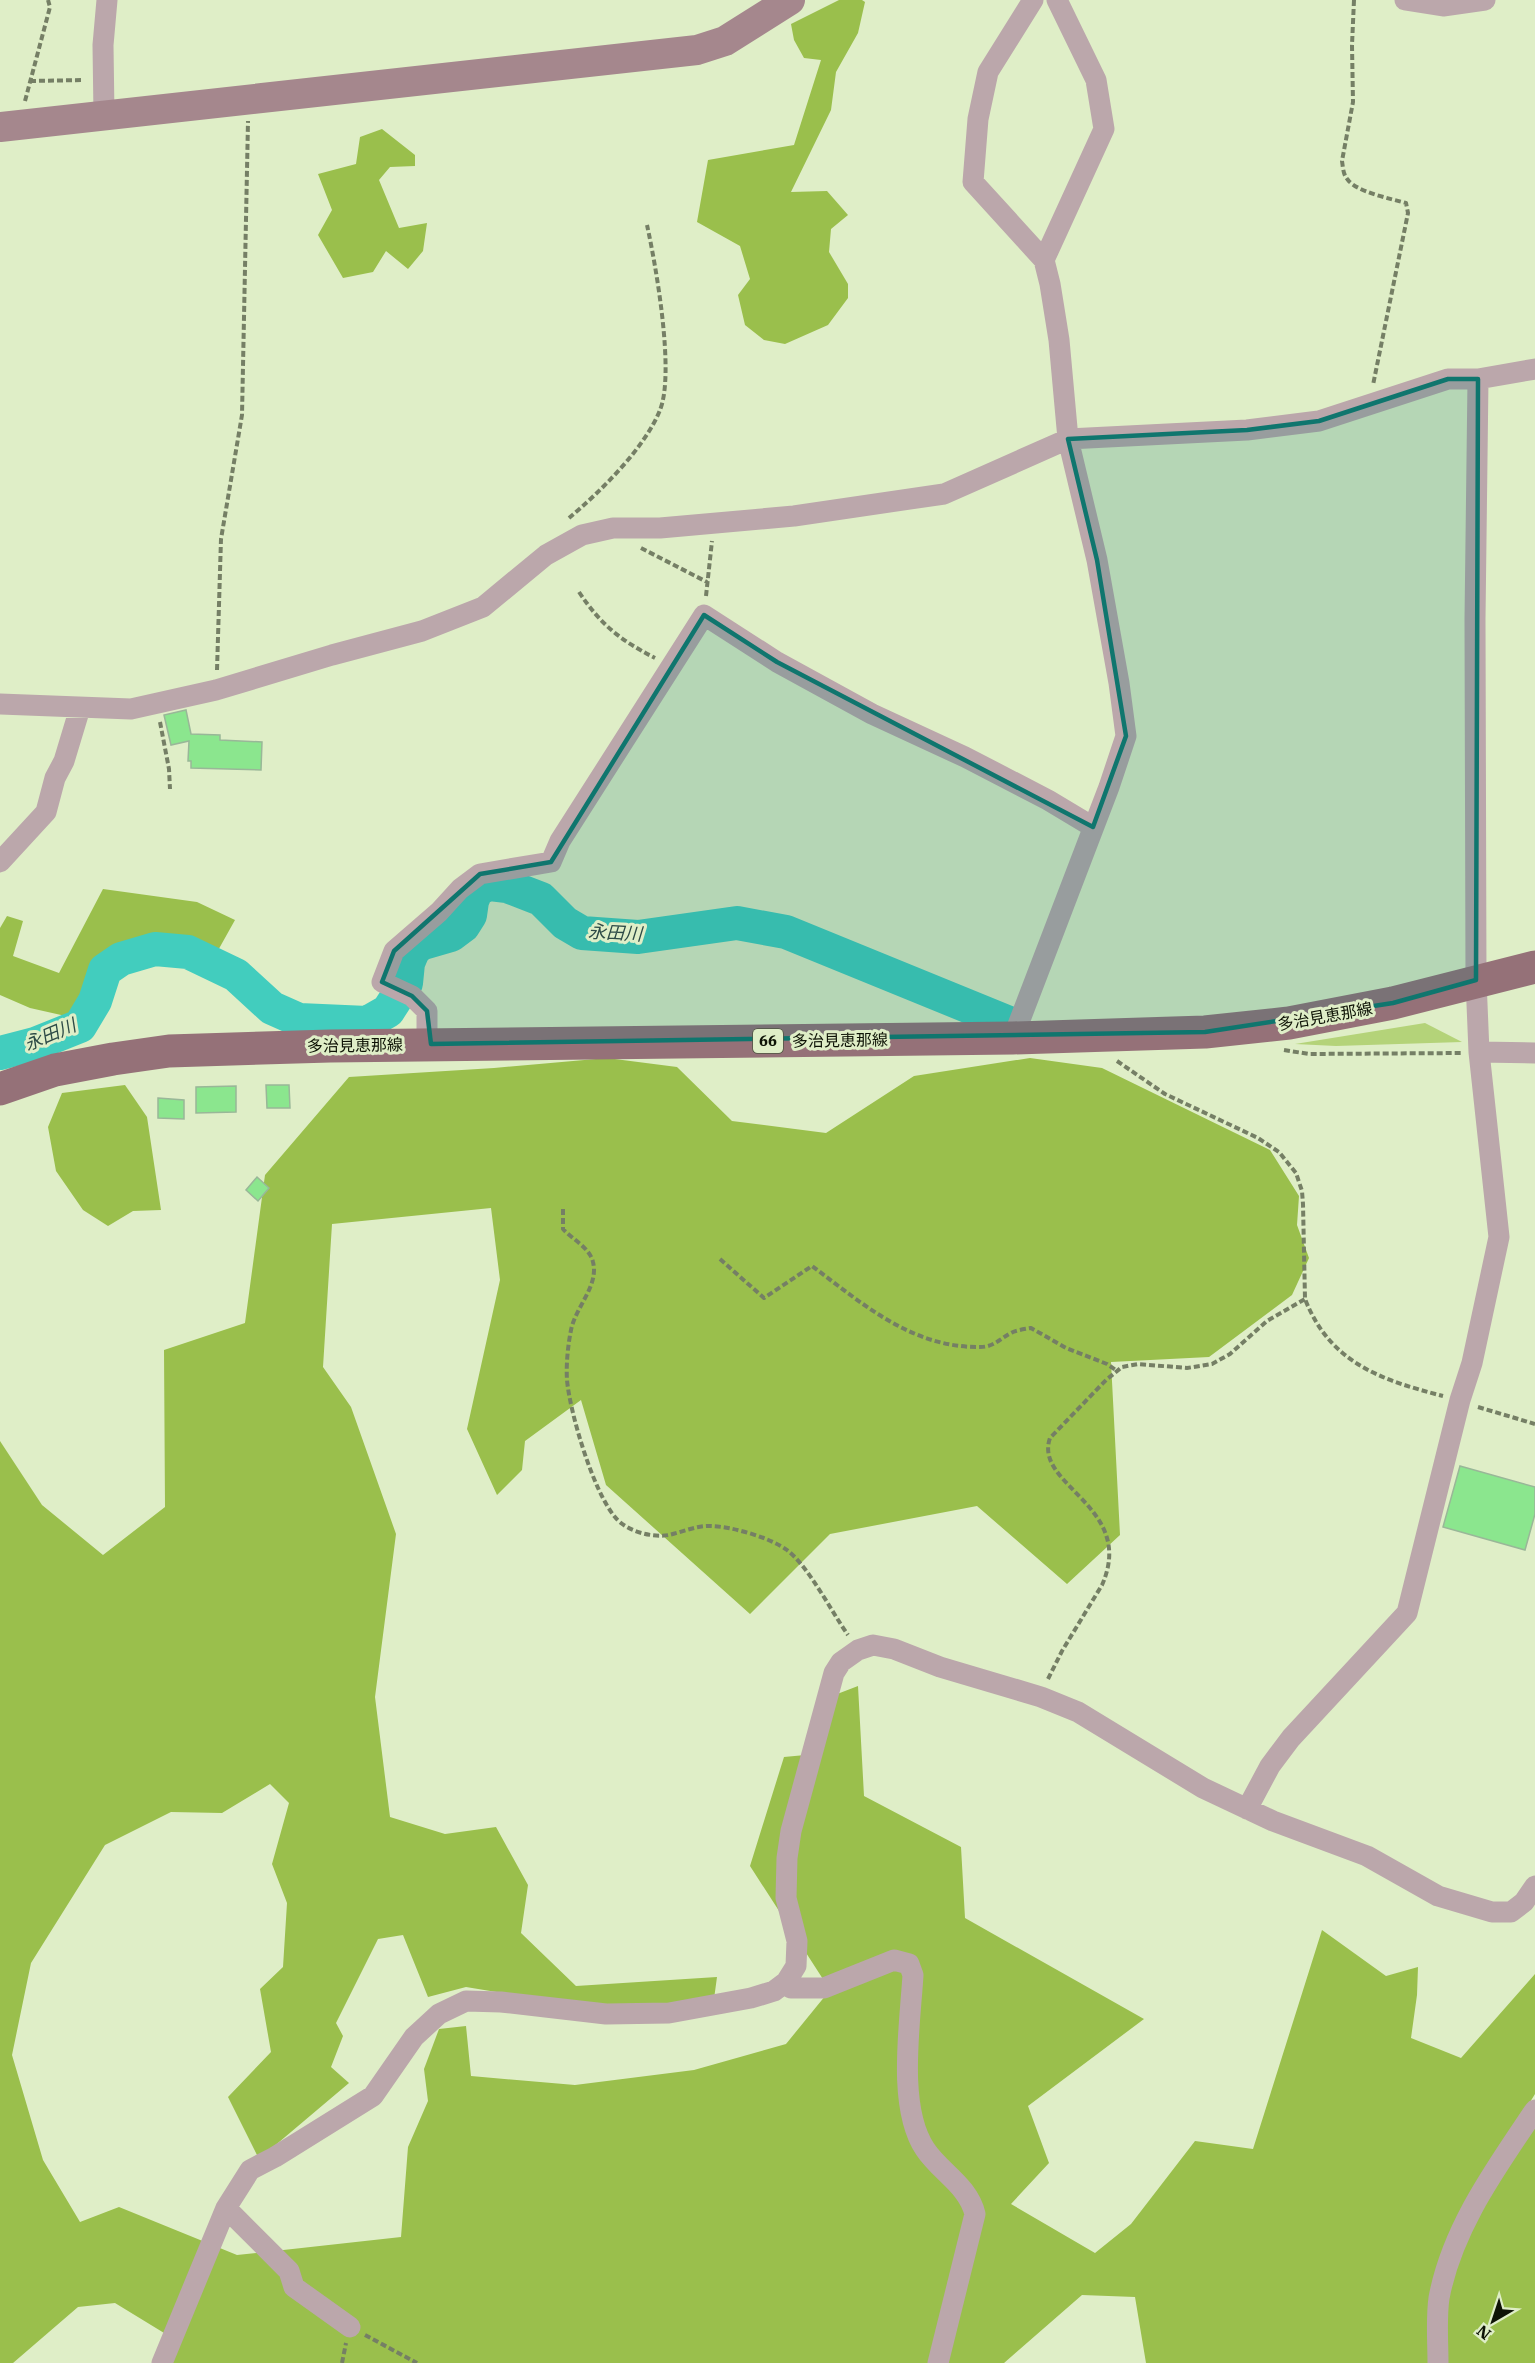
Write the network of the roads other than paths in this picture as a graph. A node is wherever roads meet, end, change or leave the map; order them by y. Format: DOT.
graph roads {
  1 [pos="107,0"];
  2 [pos="790,0"];
  3 [pos="1033,0"];
  4 [pos="1057,0"];
  5 [pos="1405,0"];
  6 [pos="1485,0"];
  7 [pos="104,115"];
  8 [pos="9,126"];
  9 [pos="1044,260"];
  10 [pos="1535,369"];
  11 [pos="1478,379"];
  12 [pos="1068,439"];
  13 [pos="0,704"];
  14 [pos="80,708"];
  15 [pos="1093,827"];
  16 [pos="0,862"];
  17 [pos="1535,967"];
  18 [pos="1476,981"];
  19 [pos="1013,1038"];
  20 [pos="431,1044"];
  21 [pos="1479,1052"];
  22 [pos="1535,1053"];
  23 [pos="0,1089"];
  24 [pos="1247,1809"];
  25 [pos="1535,1886"];
  26 [pos="786,1982"];
  27 [pos="1535,2110"];
  28 [pos="226,2208"];
  29 [pos="350,2327"];
  30 [pos="162,2363"];
  31 [pos="938,2363"];
  32 [pos="1438,2363"];
  1 -- 7 [label="street"];
  2 -- 7 [label="street"];
  3 -- 9 [label="street"];
  4 -- 9 [label="street"];
  5 -- 6 [label="street"];
  7 -- 8 [label="street"];
  9 -- 12 [label="street"];
  10 -- 11 [label="street"];
  11 -- 12 [label="street"];
  11 -- 18 [label="street"];
  12 -- 14 [label="street"];
  12 -- 15 [label="street"];
  13 -- 14 [label="street"];
  14 -- 16 [label="street"];
  15 -- 19 [label="street"];
  15 -- 20 [label="street"];
  17 -- 18 [label="main road, 多治見恵那線 / 66"];
  18 -- 19 [label="main road, 多治見恵那線 / 66"];
  18 -- 21 [label="street"];
  19 -- 20 [label="main road, 多治見恵那線 / 66"];
  20 -- 23 [label="main road, 多治見恵那線 / 66"];
  21 -- 22 [label="street"];
  21 -- 24 [label="street"];
  24 -- 25 [label="street"];
  24 -- 26 [label="street"];
  26 -- 28 [label="street"];
  26 -- 31 [label="street"];
  27 -- 32 [label="street"];
  28 -- 29 [label="street"];
  28 -- 30 [label="street"];
}
